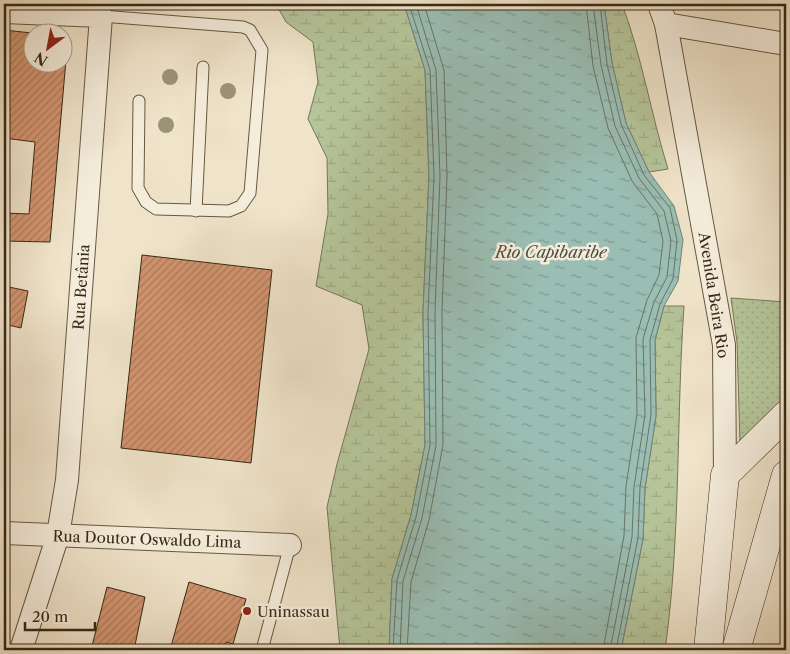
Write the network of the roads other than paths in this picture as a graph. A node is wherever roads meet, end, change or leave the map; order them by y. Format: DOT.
graph roads {
  1 [pos="4,12"];
  2 [pos="663,14"];
  3 [pos="101,16"];
  4 [pos="786,44"];
  5 [pos="203,67"];
  6 [pos="139,101"];
  7 [pos="196,211"];
  8 [pos="786,415"];
  9 [pos="725,475"];
  10 [pos="786,475"];
  11 [pos="4,533"];
  12 [pos="58,535"];
  13 [pos="290,545"];
  14 [pos="21,650"];
  15 [pos="262,650"];
  16 [pos="708,650"];
  17 [pos="736,650"];
  1 -- 3 [label="street"];
  2 -- 4 [label="street"];
  2 -- 9 [label="street, Avenida Beira Rio"];
  3 -- 7 [label="lane"];
  3 -- 12 [label="street, Rua Betânia"];
  5 -- 7 [label="lane"];
  6 -- 7 [label="lane"];
  8 -- 9 [label="main road"];
  9 -- 16 [label="main road, Avenida Beira Rio"];
  10 -- 17 [label="main road"];
  11 -- 12 [label="street, Rua Doutor Oswaldo Lima"];
  12 -- 13 [label="street, Rua Doutor Oswaldo Lima"];
  12 -- 14 [label="street, Rua Betânia"];
  13 -- 15 [label="lane"];
}
